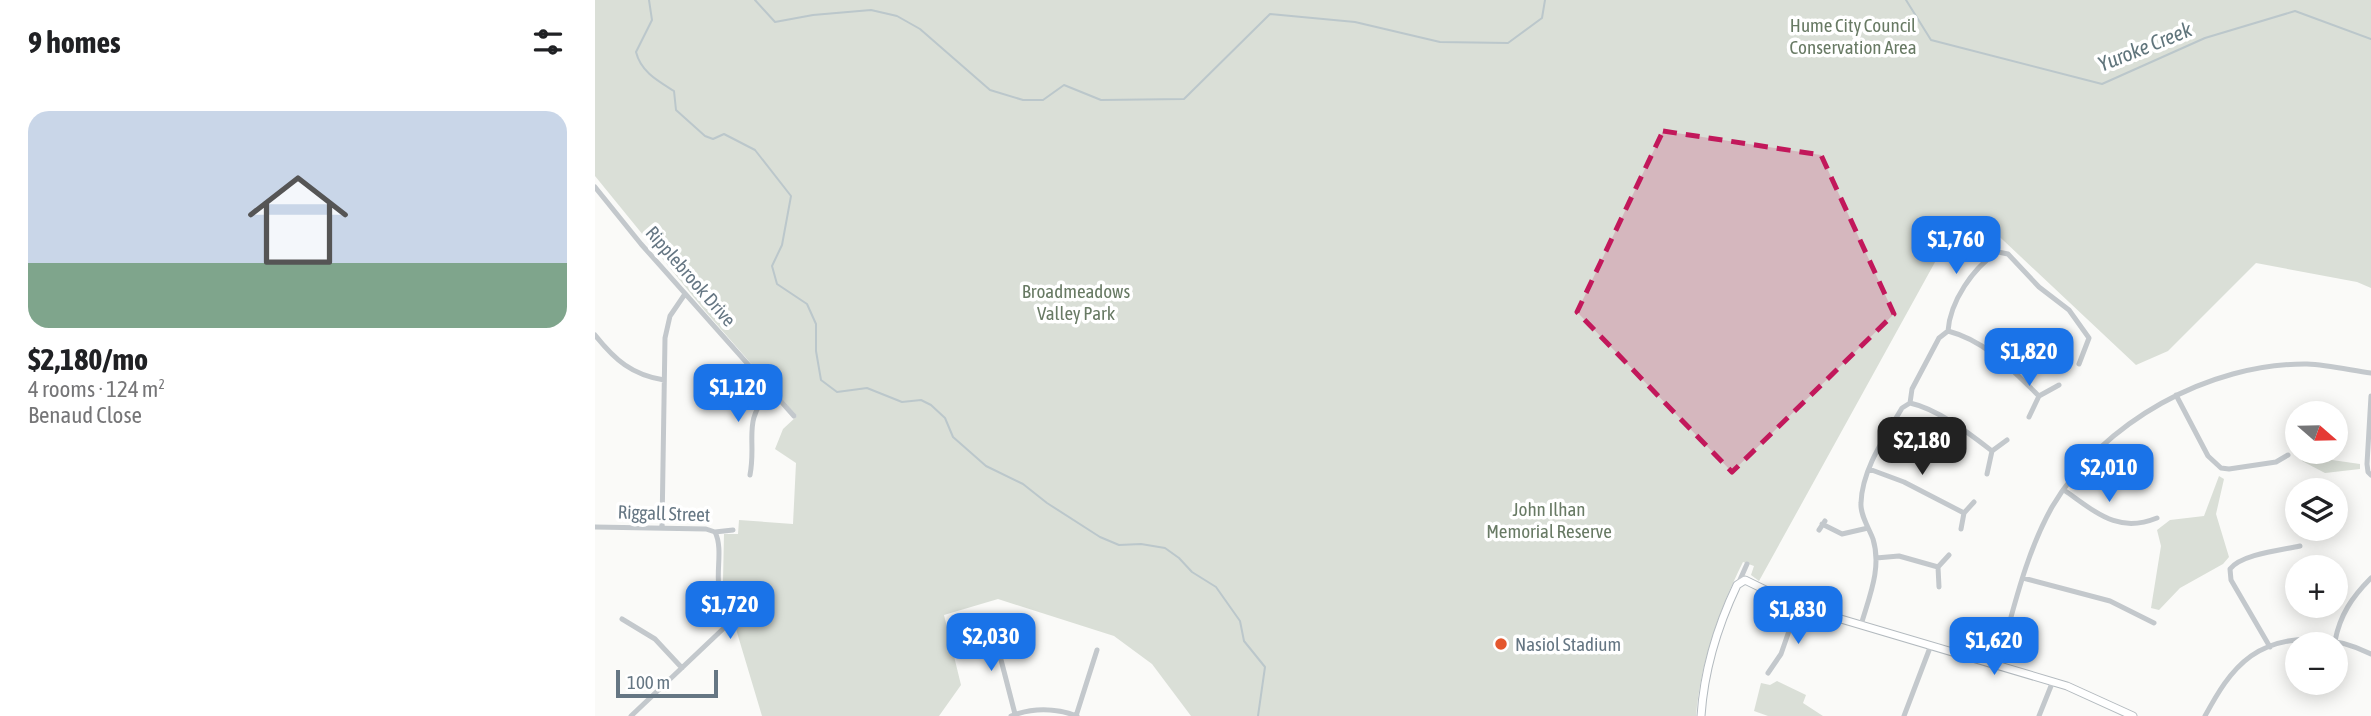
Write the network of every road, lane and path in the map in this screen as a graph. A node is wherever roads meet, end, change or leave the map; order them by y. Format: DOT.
graph roads {
  1 [pos="595,187"];
  2 [pos="685,294"];
  3 [pos="1948,331"];
  4 [pos="595,335"];
  5 [pos="2078,364"];
  6 [pos="2371,373"];
  7 [pos="664,380"];
  8 [pos="2059,385"];
  9 [pos="771,390"];
  10 [pos="2176,394"];
  11 [pos="2039,396"];
  12 [pos="2371,396"];
  13 [pos="1910,403"];
  14 [pos="793,416"];
  15 [pos="2029,417"];
  16 [pos="2007,440"];
  17 [pos="1992,452"];
  18 [pos="2285,457"];
  19 [pos="1869,469"];
  20 [pos="1987,474"];
  21 [pos="750,475"];
  22 [pos="2371,475"];
  23 [pos="2064,490"];
  24 [pos="1974,502"];
  25 [pos="1964,513"];
  26 [pos="2157,518"];
  27 [pos="1822,525"];
  28 [pos="595,527"];
  29 [pos="662,528"];
  30 [pos="1868,528"];
  31 [pos="1961,529"];
  32 [pos="733,530"];
  33 [pos="715,532"];
  34 [pos="2300,546"];
  35 [pos="1949,555"];
  36 [pos="1876,558"];
  37 [pos="1747,564"];
  38 [pos="1938,567"];
  39 [pos="2023,578"];
  40 [pos="2371,578"];
  41 [pos="1739,582"];
  42 [pos="1938,587"];
  43 [pos="1798,605"];
  44 [pos="622,620"];
  45 [pos="2154,623"];
  46 [pos="992,625"];
  47 [pos="1861,625"];
  48 [pos="2337,632"];
  49 [pos="2285,643"];
  50 [pos="1931,645"];
  51 [pos="2348,645"];
  52 [pos="2270,647"];
  53 [pos="1097,650"];
  54 [pos="2371,654"];
  55 [pos="1998,664"];
  56 [pos="682,668"];
  57 [pos="1768,673"];
  58 [pos="2053,681"];
  59 [pos="1013,715"];
  60 [pos="631,716"];
  61 [pos="1077,716"];
  62 [pos="1701,716"];
  63 [pos="1904,716"];
  64 [pos="2039,716"];
  65 [pos="2133,716"];
  66 [pos="2205,716"];
  1 -- 2 [label="street, Ripplebrook Drive"];
  2 -- 7 [label="street"];
  2 -- 9 [label="street, Ripplebrook Drive"];
  3 -- 5 [label="street"];
  3 -- 11 [label="street"];
  3 -- 13 [label="street"];
  4 -- 7 [label="street"];
  6 -- 10 [label="street"];
  7 -- 29 [label="street"];
  8 -- 11 [label="street"];
  9 -- 14 [label="street, Ripplebrook Drive"];
  9 -- 21 [label="street"];
  10 -- 18 [label="street"];
  10 -- 23 [label="street"];
  11 -- 15 [label="street"];
  12 -- 22 [label="street"];
  13 -- 17 [label="street"];
  13 -- 19 [label="street"];
  16 -- 17 [label="street"];
  17 -- 20 [label="street"];
  19 -- 25 [label="street"];
  19 -- 30 [label="street"];
  23 -- 26 [label="street"];
  23 -- 39 [label="street"];
  24 -- 25 [label="street"];
  25 -- 31 [label="street"];
  27 -- 30 [label="street"];
  28 -- 29 [label="street, Riggall Street"];
  29 -- 33 [label="street, Riggall Street"];
  30 -- 36 [label="street"];
  32 -- 33 [label="street, Riggall Street"];
  33 -- 56 [label="street"];
  34 -- 52 [label="street"];
  35 -- 38 [label="street"];
  36 -- 38 [label="street"];
  36 -- 47 [label="street"];
  37 -- 41 [label="street"];
  38 -- 42 [label="street"];
  39 -- 45 [label="street"];
  39 -- 55 [label="street"];
  40 -- 48 [label="street"];
  41 -- 43 [label="street"];
  41 -- 62 [label="street"];
  43 -- 47 [label="street"];
  43 -- 57 [label="street"];
  44 -- 56 [label="street"];
  46 -- 59 [label="street"];
  47 -- 50 [label="street"];
  49 -- 52 [label="street"];
  50 -- 55 [label="street"];
  50 -- 63 [label="street"];
  51 -- 54 [label="street"];
  52 -- 66 [label="street"];
  53 -- 61 [label="street"];
  55 -- 58 [label="street"];
  56 -- 60 [label="street"];
  58 -- 64 [label="street"];
  58 -- 65 [label="street"];
  59 -- 61 [label="street"];
}
